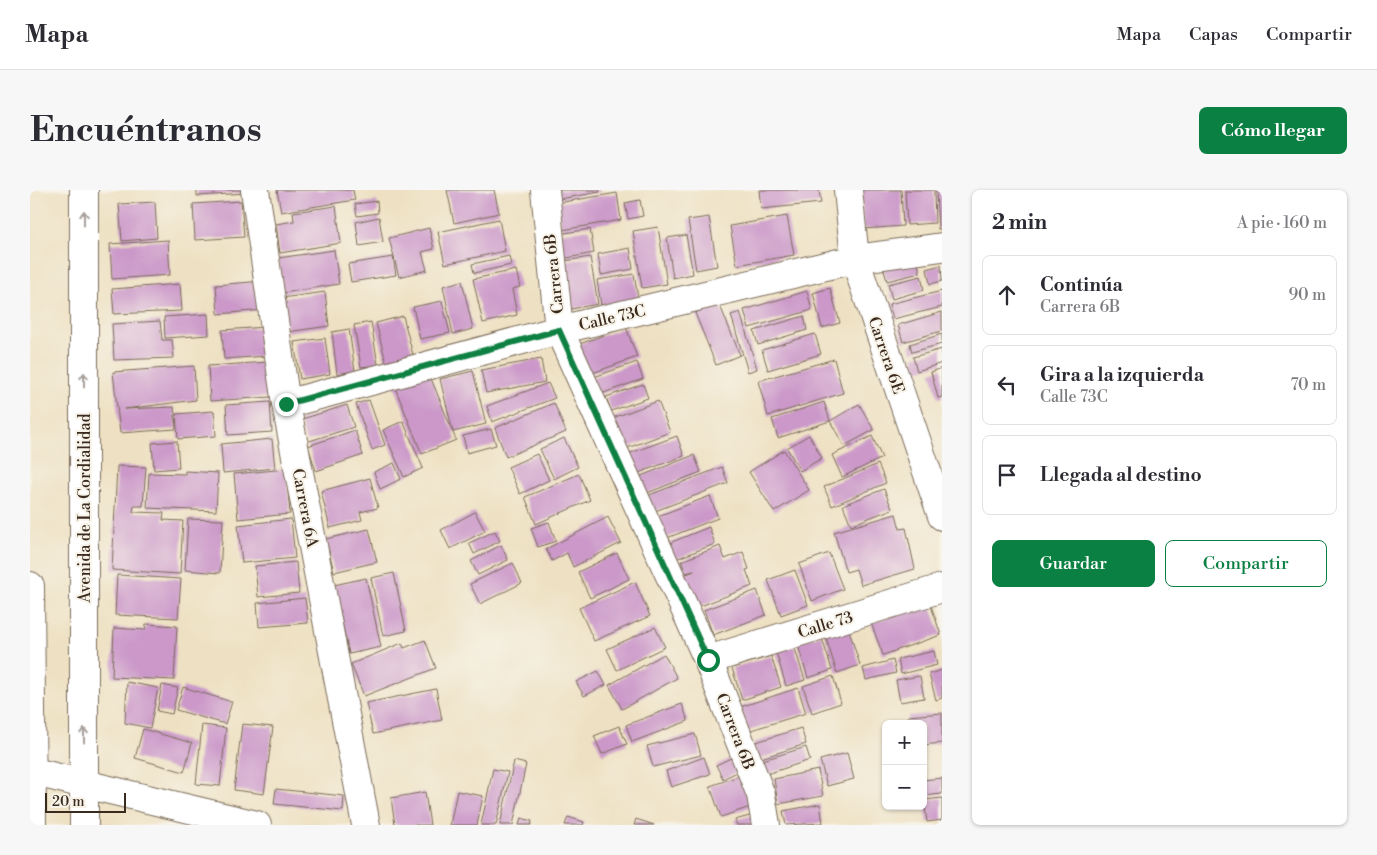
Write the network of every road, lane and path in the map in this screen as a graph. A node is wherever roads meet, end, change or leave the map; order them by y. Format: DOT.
graph roads {
  1 [pos="84,190"];
  2 [pos="255,190"];
  3 [pos="545,190"];
  4 [pos="848,190"];
  5 [pos="942,246"];
  6 [pos="855,259"];
  7 [pos="559,330"];
  8 [pos="286,404"];
  9 [pos="942,516"];
  10 [pos="30,586"];
  11 [pos="942,588"];
  12 [pos="708,660"];
  13 [pos="31,772"];
  14 [pos="84,784"];
  15 [pos="32,825"];
  16 [pos="84,825"];
  17 [pos="257,825"];
  18 [pos="366,825"];
  19 [pos="766,825"];
  14 -- 1 [label="street, Avenida de La Cordialidad, one-way"];
  2 -- 8 [label="street, Carrera 6A"];
  3 -- 7 [label="street, Carrera 6B"];
  4 -- 6 [label="street, Carrera 6E"];
  5 -- 6 [label="street, Calle 73C"];
  6 -- 7 [label="street, Calle 73C"];
  6 -- 9 [label="street, Carrera 6E"];
  7 -- 8 [label="street, Calle 73C"];
  7 -- 12 [label="street, Carrera 6B"];
  8 -- 18 [label="street, Carrera 6A"];
  10 -- 13 [label="street"];
  11 -- 12 [label="street, Calle 73"];
  12 -- 19 [label="street, Carrera 6B"];
  13 -- 14 [label="street"];
  13 -- 15 [label="street"];
  14 -- 16 [label="street, Avenida de La Cordialidad"];
  14 -- 17 [label="street"];
}
